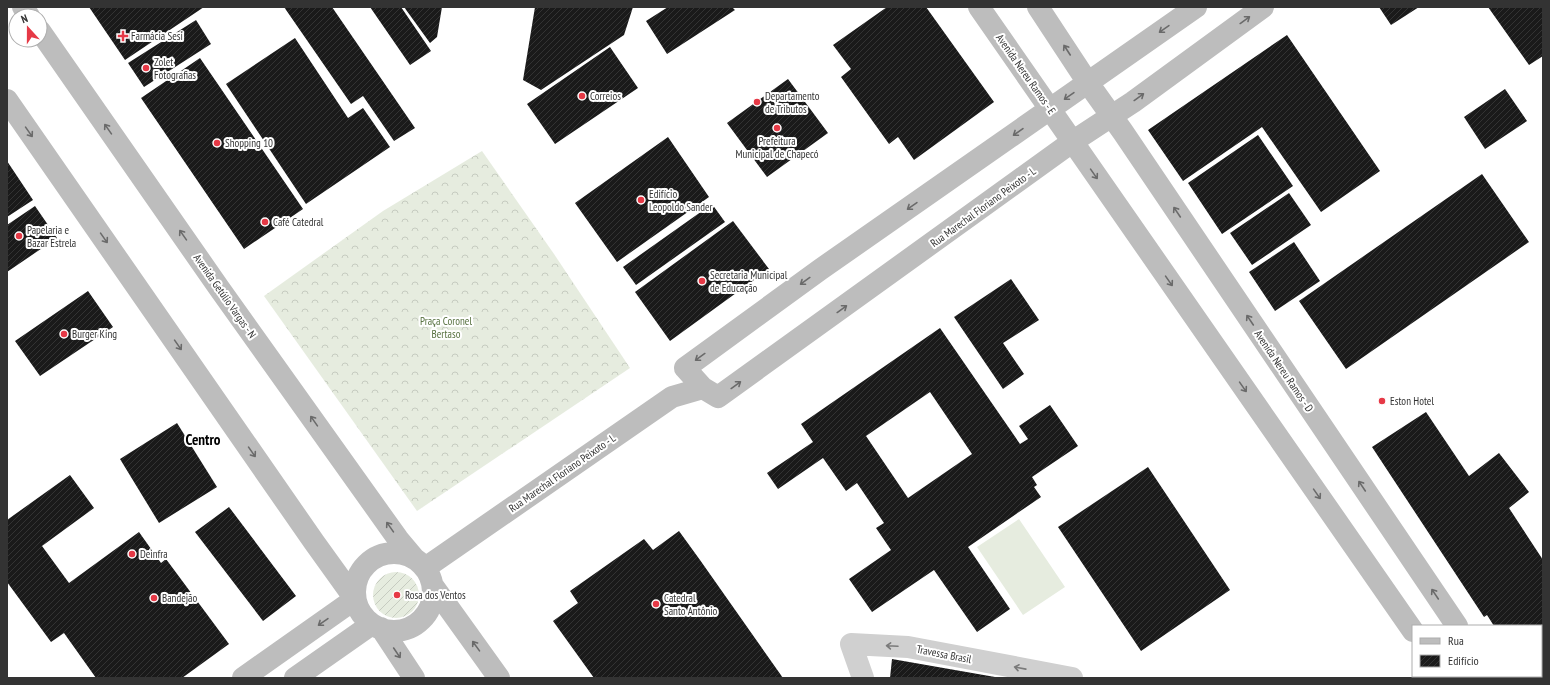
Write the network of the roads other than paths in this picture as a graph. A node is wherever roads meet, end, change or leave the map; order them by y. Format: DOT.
graph roads {
  1 [pos="979,7"];
  2 [pos="1038,7"];
  3 [pos="1196,7"];
  4 [pos="1263,7"];
  5 [pos="48,42"];
  6 [pos="1088,83"];
  7 [pos="7,100"];
  8 [pos="1050,109"];
  9 [pos="1111,116"];
  10 [pos="1072,142"];
  11 [pos="704,388"];
  12 [pos="424,571"];
  13 [pos="355,599"];
  14 [pos="1456,625"];
  15 [pos="376,626"];
  16 [pos="1412,630"];
  17 [pos="243,678"];
  18 [pos="295,678"];
  19 [pos="414,678"];
  20 [pos="499,678"];
  21 [pos="863,678"];
  22 [pos="1072,678"];
  1 -- 8 [label="street, Avenida Nereu Ramos - E"];
  6 -- 2 [label="street, one-way"];
  3 -- 6 [label="street, Rua Marechal Floriano Peixoto - L, one-way"];
  9 -- 4 [label="street, Rua Marechal Floriano Peixoto - L, one-way"];
  12 -- 5 [label="street, Avenida Getúlio Vargas - N, one-way"];
  6 -- 8 [label="street, Rua Marechal Floriano Peixoto - L, one-way"];
  6 -- 9 [label="street"];
  7 -- 13 [label="street, one-way"];
  8 -- 10 [label="street, Avenida Nereu Ramos - E"];
  8 -- 11 [label="street, Rua Marechal Floriano Peixoto - L, one-way"];
  9 -- 10 [label="street, Rua Marechal Floriano Peixoto - L"];
  14 -- 9 [label="street, Avenida Nereu Ramos - D, one-way"];
  11 -- 10 [label="street, Rua Marechal Floriano Peixoto - L, one-way"];
  10 -- 16 [label="street, one-way"];
  11 -- 12 [label="street, Rua Marechal Floriano Peixoto - L"];
  12 -- 13 [label="street"];
  12 -- 15 [label="street"];
  20 -- 12 [label="street, Avenida Getúlio Vargas - N, one-way"];
  13 -- 15 [label="street"];
  13 -- 17 [label="street, one-way"];
  15 -- 18 [label="street"];
  15 -- 19 [label="street, one-way"];
  22 -- 21 [label="street, Travessa Brasil, one-way"];
}
